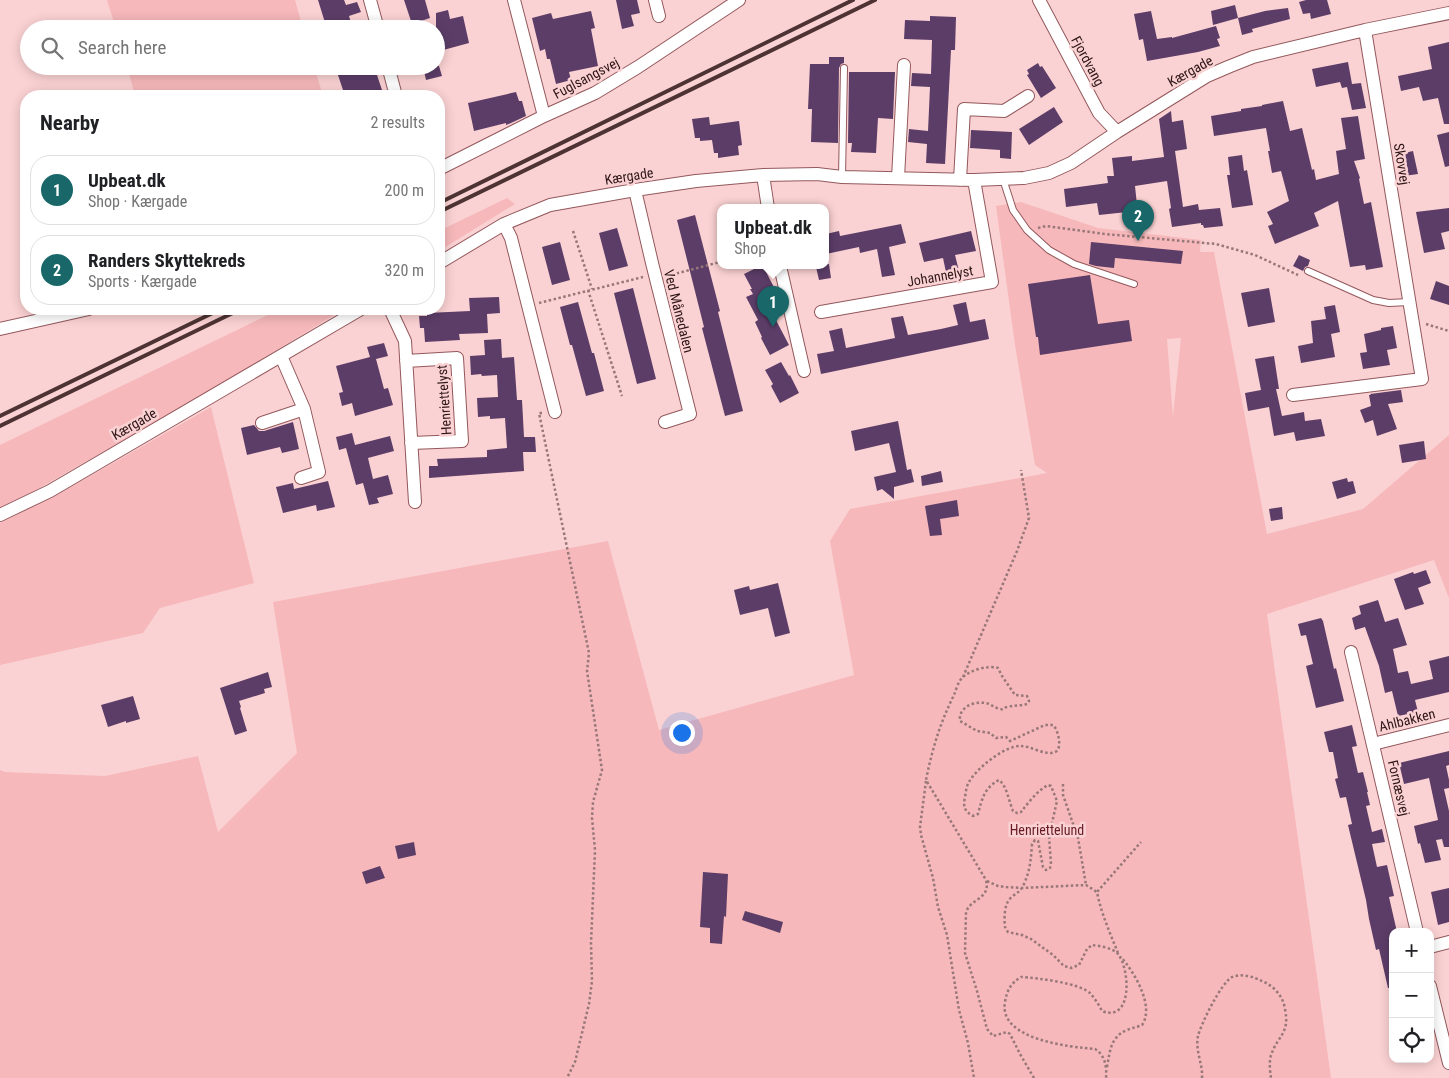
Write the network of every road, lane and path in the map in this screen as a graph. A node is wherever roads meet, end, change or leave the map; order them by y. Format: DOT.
graph roads {
  1 [pos="370,0"];
  2 [pos="514,0"];
  3 [pos="655,0"];
  4 [pos="739,0"];
  5 [pos="1039,0"];
  6 [pos="720,5"];
  7 [pos="1449,13"];
  8 [pos="659,16"];
  9 [pos="376,20"];
  10 [pos="1365,30"];
  11 [pos="904,66"];
  12 [pos="844,68"];
  13 [pos="390,75"];
  14 [pos="394,90"];
  15 [pos="1028,96"];
  16 [pos="544,116"];
  17 [pos="1117,132"];
  18 [pos="445,165"];
  19 [pos="763,175"];
  20 [pos="842,177"];
  21 [pos="898,178"];
  22 [pos="1002,179"];
  23 [pos="960,180"];
  24 [pos="974,180"];
  25 [pos="635,190"];
  26 [pos="767,204"];
  27 [pos="504,224"];
  28 [pos="1027,230"];
  29 [pos="573,231"];
  30 [pos="445,259"];
  31 [pos="717,263"];
  32 [pos="781,269"];
  33 [pos="1308,272"];
  34 [pos="1298,275"];
  35 [pos="655,276"];
  36 [pos="1134,284"];
  37 [pos="590,290"];
  38 [pos="1409,302"];
  39 [pos="528,305"];
  40 [pos="821,312"];
  41 [pos="62,315"];
  42 [pos="351,315"];
  43 [pos="393,315"];
  44 [pos="1412,320"];
  45 [pos="0,329"];
  46 [pos="1449,331"];
  47 [pos="281,356"];
  48 [pos="406,361"];
  49 [pos="804,371"];
  50 [pos="1293,395"];
  51 [pos="622,396"];
  52 [pos="304,409"];
  53 [pos="555,412"];
  54 [pos="665,422"];
  55 [pos="262,423"];
  56 [pos="411,443"];
  57 [pos="1021,470"];
  58 [pos="301,478"];
  59 [pos="415,502"];
  60 [pos="0,515"];
  61 [pos="1351,652"];
  62 [pos="962,678"];
  63 [pos="1449,725"];
  64 [pos="1373,744"];
  65 [pos="926,780"];
  66 [pos="1063,784"];
  67 [pos="1141,842"];
  68 [pos="986,880"];
  69 [pos="1086,885"];
  70 [pos="1022,888"];
  71 [pos="1097,892"];
  72 [pos="1416,928"];
  73 [pos="1449,942"];
  74 [pos="1434,946"];
  75 [pos="1118,954"];
  76 [pos="1434,1002"];
  77 [pos="1449,1063"];
  78 [pos="1107,1069"];
  79 [pos="566,1078"];
  80 [pos="974,1078"];
  81 [pos="1034,1078"];
  82 [pos="1106,1078"];
  83 [pos="1202,1078"];
  84 [pos="1271,1078"];
  1 -- 9 [label="street"];
  2 -- 16 [label="street"];
  3 -- 8 [label="street"];
  4 -- 6 [label="street, Fuglsangsvej"];
  5 -- 17 [label="street, Fjordvang"];
  6 -- 16 [label="street, Fuglsangsvej"];
  7 -- 10 [label="street, Kærgade"];
  10 -- 17 [label="street, Kærgade"];
  10 -- 38 [label="street, Skovvej"];
  11 -- 21 [label="street"];
  12 -- 20 [label="lane"];
  13 -- 14 [label="street"];
  15 -- 23 [label="street"];
  16 -- 18 [label="street, Fuglsangsvej"];
  17 -- 22 [label="street, Kærgade"];
  19 -- 20 [label="street, Kærgade"];
  19 -- 25 [label="street, Kærgade"];
  19 -- 26 [label="street"];
  20 -- 21 [label="street, Kærgade"];
  21 -- 23 [label="street, Kærgade"];
  22 -- 24 [label="street, Kærgade"];
  22 -- 28 [label="lane"];
  23 -- 24 [label="street, Kærgade"];
  24 -- 40 [label="street, Johannelyst"];
  25 -- 27 [label="street, Kærgade"];
  25 -- 35 [label="street, Ved Månedalen"];
  27 -- 30 [label="street, Kærgade"];
  27 -- 39 [label="street"];
  28 -- 34 [label="path"];
  28 -- 36 [label="lane"];
  29 -- 37 [label="path"];
  31 -- 35 [label="path"];
  32 -- 49 [label="street"];
  33 -- 38 [label="lane"];
  35 -- 37 [label="path"];
  35 -- 54 [label="street, Ved Månedalen"];
  37 -- 39 [label="path"];
  37 -- 51 [label="path"];
  38 -- 44 [label="street, Skovvej"];
  39 -- 53 [label="street"];
  41 -- 45 [label="street"];
  42 -- 47 [label="street, Kærgade"];
  43 -- 48 [label="street"];
  44 -- 46 [label="path"];
  44 -- 50 [label="street, Skovvej"];
  47 -- 52 [label="street"];
  47 -- 60 [label="street, Kærgade"];
  48 -- 56 [label="street"];
  48 -- 56 [label="street, Henriettelyst"];
  52 -- 55 [label="street"];
  52 -- 58 [label="street"];
  53 -- 79 [label="path"];
  56 -- 59 [label="street"];
  57 -- 62 [label="path"];
  61 -- 64 [label="street, Fornæsvej"];
  62 -- 65 [label="path"];
  62 -- 70 [label="path"];
  63 -- 64 [label="street, Ahlbakken"];
  64 -- 72 [label="street, Fornæsvej"];
  65 -- 68 [label="path"];
  65 -- 80 [label="path"];
  66 -- 69 [label="path"];
  67 -- 71 [label="path"];
  68 -- 70 [label="path"];
  68 -- 81 [label="path"];
  69 -- 70 [label="path"];
  69 -- 71 [label="path"];
  70 -- 75 [label="path"];
  71 -- 75 [label="path"];
  73 -- 74 [label="street"];
  75 -- 78 [label="path"];
  75 -- 78 [label="path"];
  76 -- 77 [label="street"];
  78 -- 82 [label="path"];
  83 -- 84 [label="path"];
}
